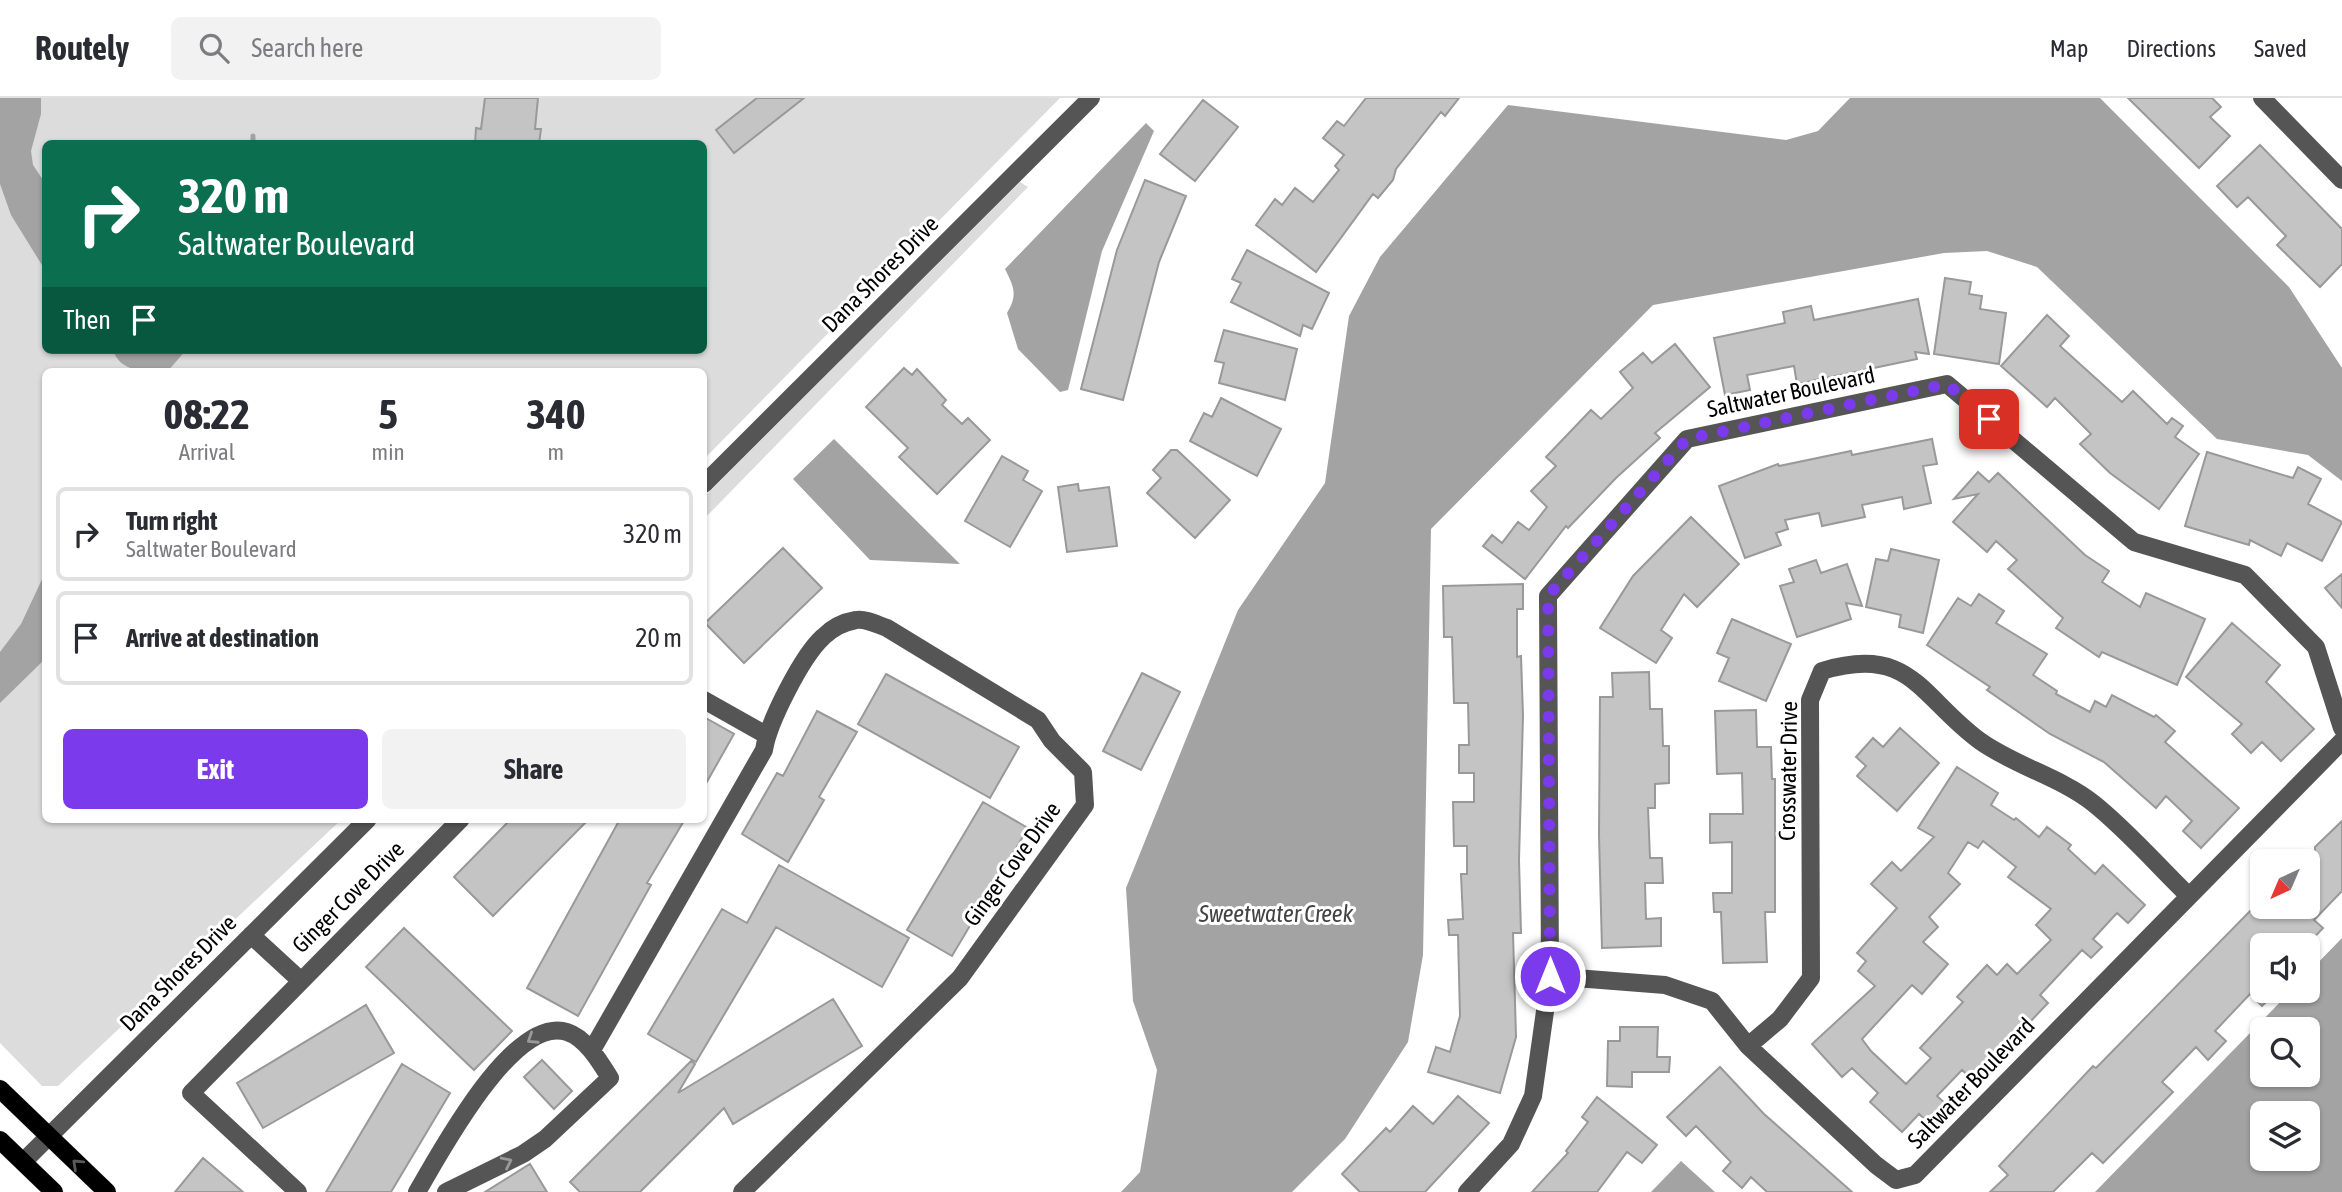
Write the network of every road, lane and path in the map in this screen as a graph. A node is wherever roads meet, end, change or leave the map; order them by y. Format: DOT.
graph roads {
  1 [pos="1091,98"];
  2 [pos="2262,98"];
  3 [pos="2342,180"];
  4 [pos="707,481"];
  5 [pos="707,702"];
  6 [pos="2342,727"];
  7 [pos="766,735"];
  8 [pos="2342,741"];
  9 [pos="364,823"];
  10 [pos="457,823"];
  11 [pos="2189,896"];
  12 [pos="251,935"];
  13 [pos="1550,976"];
  14 [pos="300,980"];
  15 [pos="1748,1046"];
  16 [pos="592,1050"];
  17 [pos="0,1089"];
  18 [pos="48,1136"];
  19 [pos="0,1140"];
  20 [pos="23,1162"];
  21 [pos="54,1192"];
  22 [pos="107,1192"];
  23 [pos="298,1192"];
  24 [pos="417,1192"];
  25 [pos="446,1192"];
  26 [pos="742,1192"];
  27 [pos="1466,1192"];
  1 -- 4 [label="street, Dana Shores Drive"];
  2 -- 3 [label="street"];
  5 -- 7 [label="street"];
  6 -- 13 [label="street, Saltwater Boulevard"];
  7 -- 16 [label="street, Ginger Cove Drive"];
  7 -- 26 [label="street, Ginger Cove Drive"];
  8 -- 11 [label="street, Saltwater Boulevard"];
  9 -- 12 [label="street, Dana Shores Drive"];
  10 -- 14 [label="street, Ginger Cove Drive"];
  11 -- 15 [label="street, Saltwater Boulevard"];
  11 -- 15 [label="street, Crosswater Drive"];
  12 -- 14 [label="street, Ginger Cove Drive"];
  12 -- 18 [label="street, Dana Shores Drive"];
  13 -- 15 [label="street, Saltwater Boulevard"];
  13 -- 27 [label="street, Saltwater Boulevard"];
  14 -- 23 [label="street, Ginger Cove Drive"];
  16 -- 24 [label="street, one-way"];
  25 -- 16 [label="street, one-way"];
  17 -- 18 [label="main road"];
  18 -- 20 [label="street, Dana Shores Drive"];
  22 -- 18 [label="main road, one-way"];
  19 -- 20 [label="main road"];
  20 -- 21 [label="main road"];
}
